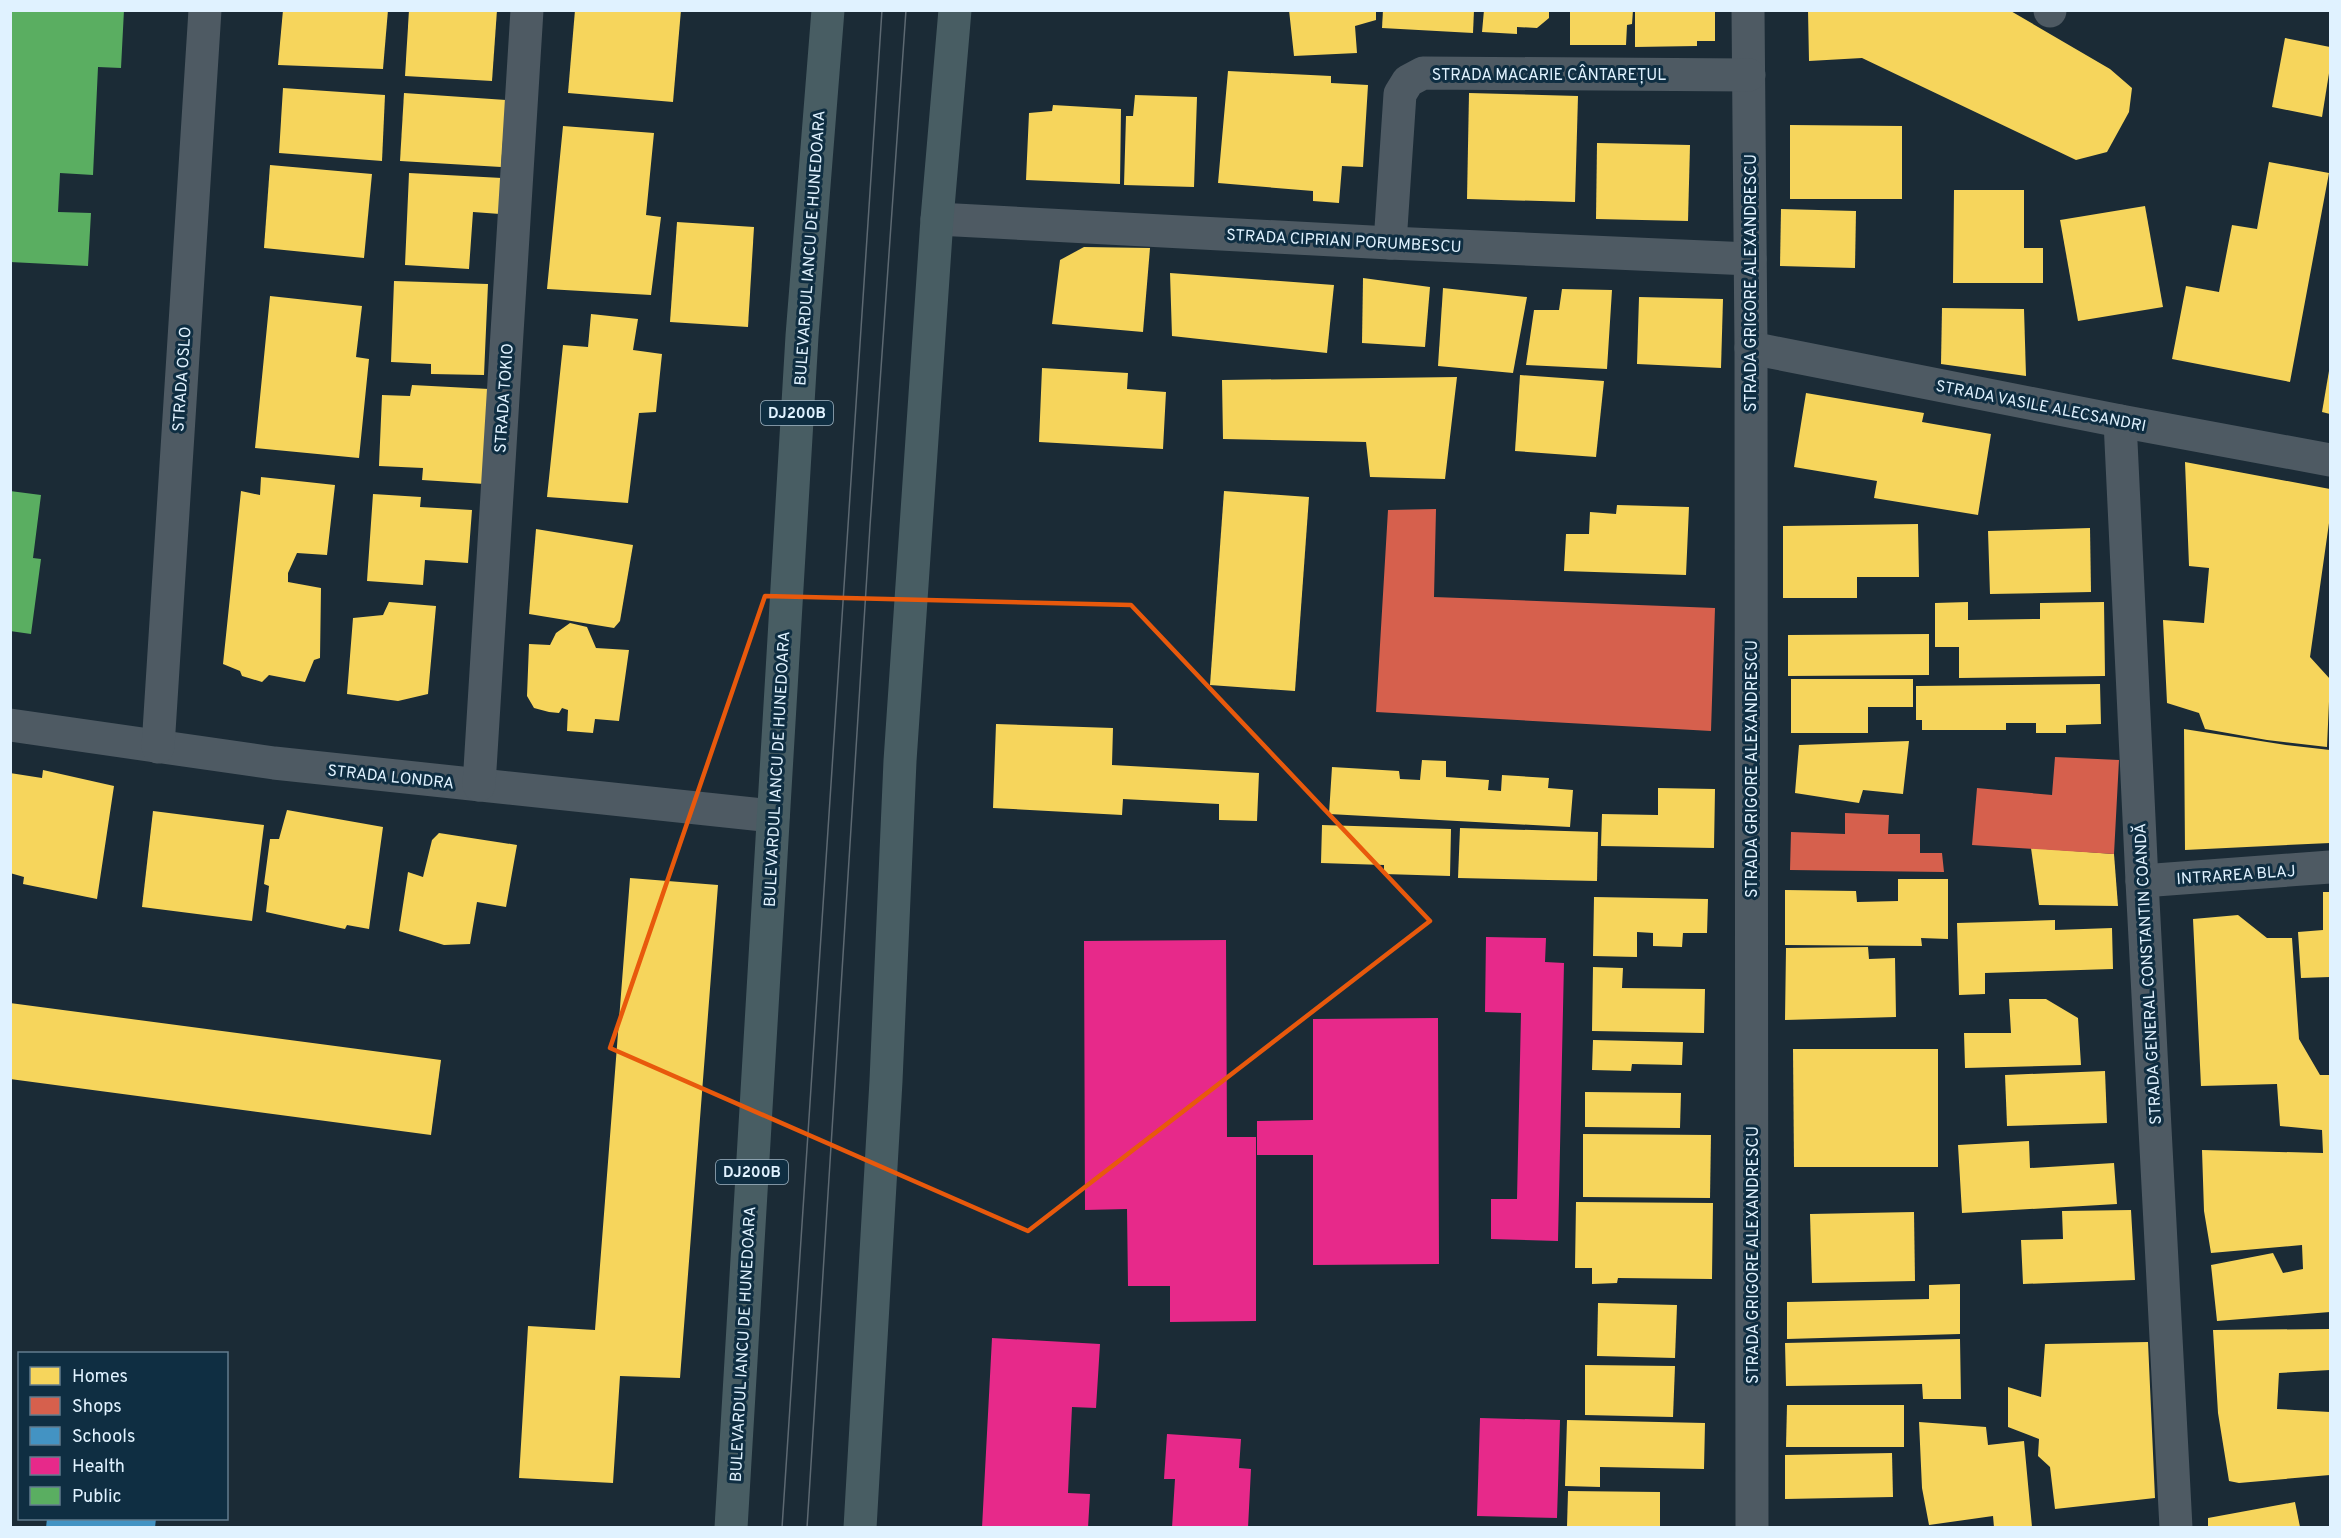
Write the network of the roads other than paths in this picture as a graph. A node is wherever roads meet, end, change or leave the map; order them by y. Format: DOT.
graph roads {
  1 [pos="205,10"];
  2 [pos="527,10"];
  3 [pos="828,10"];
  4 [pos="955,10"];
  5 [pos="1748,10"];
  6 [pos="1749,75"];
  7 [pos="937,219"];
  8 [pos="1390,243"];
  9 [pos="1750,260"];
  10 [pos="1751,348"];
  11 [pos="2120,421"];
  12 [pos="2331,460"];
  13 [pos="10,725"];
  14 [pos="158,747"];
  15 [pos="479,785"];
  16 [pos="773,816"];
  17 [pos="2331,867"];
  18 [pos="2142,881"];
  19 [pos="731,1527"];
  20 [pos="860,1527"];
  21 [pos="1752,1527"];
  22 [pos="2176,1527"];
  1 -- 14 [label="street, STRADA OSLO"];
  2 -- 15 [label="street, STRADA TOKIO"];
  3 -- 16 [label="main road, BULEVARDUL IANCU DE HUNEDOARA / DJ200B"];
  4 -- 7 [label="main road"];
  5 -- 6 [label="street, STRADA GRIGORE ALEXANDRESCU"];
  6 -- 8 [label="street, STRADA MACARIE CÂNTAREȚUL"];
  6 -- 9 [label="street, STRADA GRIGORE ALEXANDRESCU"];
  7 -- 8 [label="street, STRADA CIPRIAN PORUMBESCU"];
  7 -- 20 [label="main road"];
  8 -- 9 [label="street, STRADA CIPRIAN PORUMBESCU"];
  9 -- 10 [label="street, STRADA GRIGORE ALEXANDRESCU"];
  10 -- 11 [label="street, STRADA VASILE ALECSANDRI"];
  10 -- 21 [label="street, STRADA GRIGORE ALEXANDRESCU"];
  11 -- 12 [label="street, STRADA VASILE ALECSANDRI"];
  11 -- 18 [label="street, STRADA GENERAL CONSTANTIN COANDĂ"];
  13 -- 14 [label="street, STRADA LONDRA"];
  14 -- 15 [label="street, STRADA LONDRA"];
  15 -- 16 [label="street, STRADA LONDRA"];
  16 -- 19 [label="main road, BULEVARDUL IANCU DE HUNEDOARA / DJ200B"];
  17 -- 18 [label="street, INTRAREA BLAJ"];
  18 -- 22 [label="street, STRADA GENERAL CONSTANTIN COANDĂ"];
}
